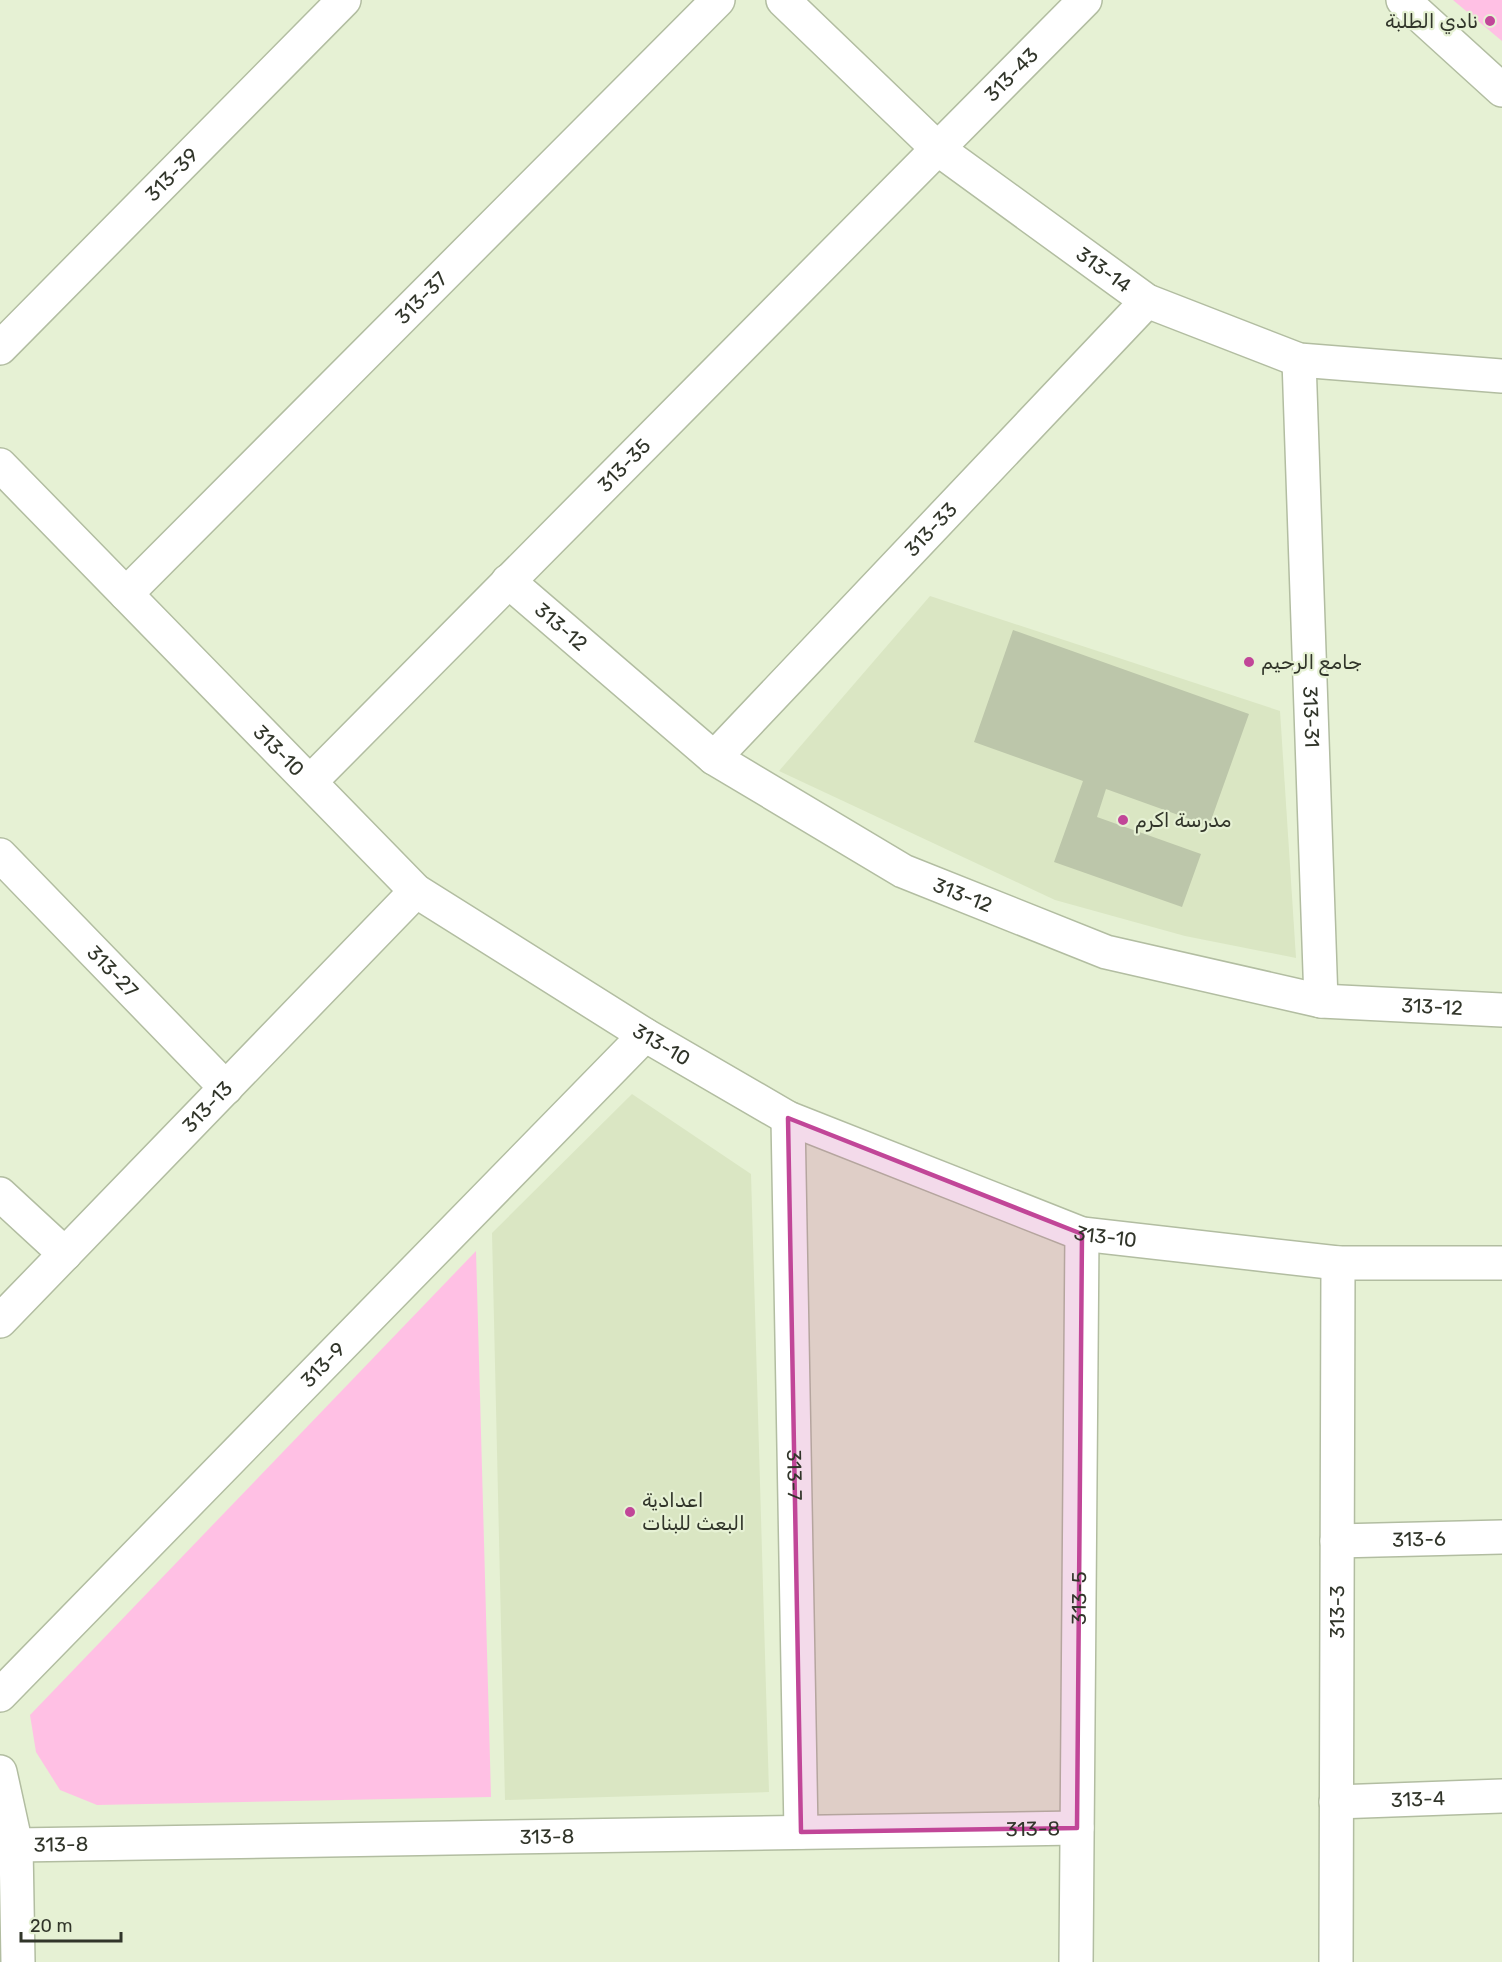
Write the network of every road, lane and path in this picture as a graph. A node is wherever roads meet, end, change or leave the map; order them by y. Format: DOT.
graph roads {
  1 [pos="344,0"];
  2 [pos="718,0"];
  3 [pos="783,0"];
  4 [pos="1085,0"];
  5 [pos="1403,0"];
  6 [pos="1502,90"];
  7 [pos="938,149"];
  8 [pos="1147,301"];
  9 [pos="0,348"];
  10 [pos="1299,360"];
  11 [pos="1502,376"];
  12 [pos="0,465"];
  13 [pos="508,582"];
  14 [pos="126,594"];
  15 [pos="714,758"];
  16 [pos="310,782"];
  17 [pos="0,855"];
  18 [pos="416,891"];
  19 [pos="1321,1001"];
  20 [pos="1502,1010"];
  21 [pos="645,1035"];
  22 [pos="226,1088"];
  23 [pos="788,1118"];
  24 [pos="0,1194"];
  25 [pos="1082,1234"];
  26 [pos="65,1254"];
  27 [pos="1338,1263"];
  28 [pos="1502,1263"];
  29 [pos="0,1321"];
  30 [pos="1502,1537"];
  31 [pos="1337,1540"];
  32 [pos="0,1695"];
  33 [pos="0,1773"];
  34 [pos="1502,1796"];
  35 [pos="1336,1802"];
  36 [pos="1077,1828"];
  37 [pos="801,1832"];
  38 [pos="16,1845"];
  39 [pos="18,1962"];
  40 [pos="1076,1962"];
  41 [pos="1336,1962"];
  1 -- 9 [label="street, 313-39"];
  2 -- 14 [label="street, 313-37"];
  3 -- 7 [label="street, 313-14"];
  4 -- 7 [label="street, 313-43"];
  5 -- 6 [label="street"];
  7 -- 8 [label="street, 313-14"];
  7 -- 13 [label="street, 313-35"];
  8 -- 10 [label="street, 313-14"];
  8 -- 15 [label="street, 313-33"];
  10 -- 11 [label="street, 313-14"];
  10 -- 19 [label="street, 313-31"];
  12 -- 14 [label="street, 313-10"];
  13 -- 15 [label="street, 313-12"];
  13 -- 16 [label="street, 313-35"];
  14 -- 16 [label="street, 313-10"];
  15 -- 19 [label="street, 313-12"];
  16 -- 18 [label="street, 313-10"];
  17 -- 22 [label="street, 313-27"];
  18 -- 21 [label="street, 313-10"];
  18 -- 22 [label="street, 313-13"];
  19 -- 20 [label="street, 313-12"];
  21 -- 23 [label="street, 313-10"];
  21 -- 32 [label="street, 313-9"];
  22 -- 26 [label="street, 313-13"];
  23 -- 25 [label="street, 313-10"];
  23 -- 37 [label="street, 313-7"];
  24 -- 26 [label="street"];
  25 -- 27 [label="street, 313-10"];
  25 -- 36 [label="street, 313-5"];
  26 -- 29 [label="street, 313-13"];
  27 -- 28 [label="street, 313-10"];
  27 -- 31 [label="street, 313-3"];
  30 -- 31 [label="street, 313-6"];
  31 -- 35 [label="street, 313-3"];
  33 -- 38 [label="street"];
  34 -- 35 [label="street, 313-4"];
  35 -- 41 [label="street, 313-3"];
  36 -- 37 [label="street, 313-8"];
  36 -- 40 [label="street, 313-5"];
  37 -- 38 [label="street, 313-8"];
  38 -- 39 [label="street"];
}
